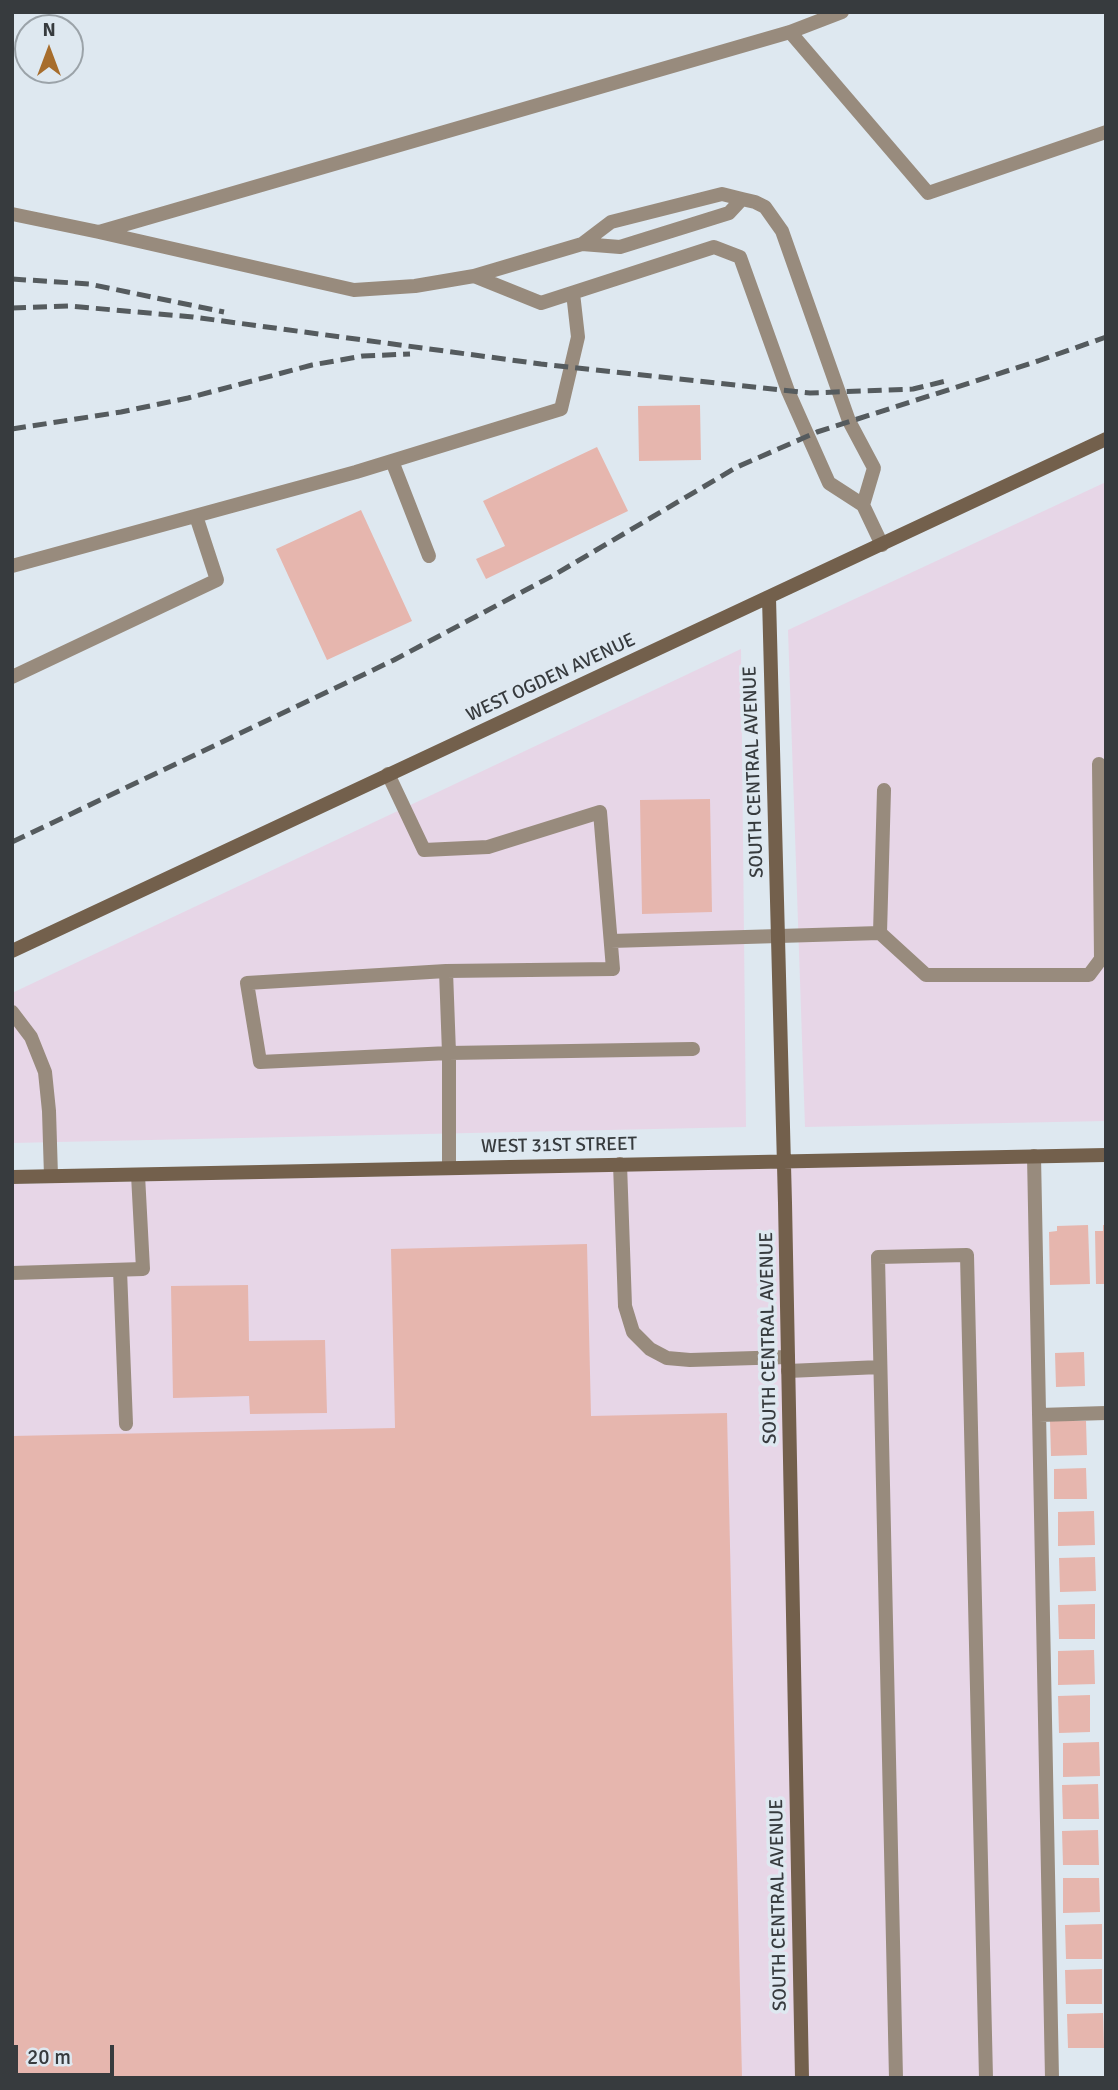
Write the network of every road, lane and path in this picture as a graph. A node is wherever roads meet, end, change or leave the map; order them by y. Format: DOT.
graph roads {
  1 [pos="842,12"];
  2 [pos="790,32"];
  3 [pos="1106,132"];
  4 [pos="742,198"];
  5 [pos="12,214"];
  6 [pos="99,232"];
  7 [pos="582,244"];
  8 [pos="474,276"];
  9 [pos="573,293"];
  10 [pos="1106,439"];
  11 [pos="391,461"];
  12 [pos="863,505"];
  13 [pos="196,516"];
  14 [pos="882,545"];
  15 [pos="429,556"];
  16 [pos="12,566"];
  17 [pos="769,598"];
  18 [pos="12,677"];
  19 [pos="1099,764"];
  20 [pos="388,774"];
  21 [pos="884,790"];
  22 [pos="880,933"];
  23 [pos="778,935"];
  24 [pos="611,941"];
  25 [pos="12,951"];
  26 [pos="446,971"];
  27 [pos="12,1012"];
  28 [pos="693,1049"];
  29 [pos="449,1053"];
  30 [pos="1106,1155"];
  31 [pos="1034,1156"];
  32 [pos="784,1161"];
  33 [pos="620,1164"];
  34 [pos="449,1168"];
  35 [pos="138,1175"];
  36 [pos="51,1176"];
  37 [pos="12,1177"];
  38 [pos="120,1270"];
  39 [pos="12,1273"];
  40 [pos="788,1364"];
  41 [pos="880,1367"];
  42 [pos="1106,1413"];
  43 [pos="1039,1415"];
  44 [pos="126,1424"];
  45 [pos="802,2078"];
  46 [pos="896,2078"];
  47 [pos="986,2078"];
  48 [pos="1052,2078"];
  1 -- 2 [label="lane"];
  2 -- 3 [label="lane"];
  2 -- 6 [label="lane"];
  4 -- 7 [label="lane"];
  4 -- 7 [label="lane"];
  4 -- 12 [label="lane"];
  5 -- 6 [label="lane"];
  6 -- 8 [label="lane"];
  7 -- 8 [label="lane"];
  8 -- 9 [label="lane"];
  9 -- 11 [label="lane"];
  9 -- 12 [label="lane"];
  10 -- 14 [label="main road, WEST OGDEN AVENUE"];
  11 -- 13 [label="lane"];
  11 -- 15 [label="lane"];
  12 -- 14 [label="lane"];
  13 -- 16 [label="lane"];
  13 -- 18 [label="lane"];
  14 -- 17 [label="main road, WEST OGDEN AVENUE"];
  17 -- 20 [label="main road, WEST OGDEN AVENUE"];
  17 -- 23 [label="main road, SOUTH CENTRAL AVENUE"];
  19 -- 22 [label="lane"];
  20 -- 24 [label="lane"];
  20 -- 25 [label="main road, WEST OGDEN AVENUE"];
  21 -- 22 [label="lane"];
  22 -- 23 [label="lane"];
  23 -- 24 [label="lane"];
  23 -- 32 [label="main road, SOUTH CENTRAL AVENUE"];
  24 -- 26 [label="lane"];
  26 -- 29 [label="lane"];
  26 -- 29 [label="lane"];
  27 -- 36 [label="lane"];
  28 -- 29 [label="lane"];
  29 -- 34 [label="lane"];
  30 -- 31 [label="main road, WEST 31ST STREET"];
  31 -- 32 [label="main road, WEST 31ST STREET"];
  31 -- 43 [label="lane"];
  32 -- 33 [label="main road, WEST 31ST STREET"];
  32 -- 40 [label="main road, SOUTH CENTRAL AVENUE"];
  33 -- 34 [label="main road, WEST 31ST STREET"];
  33 -- 40 [label="lane"];
  34 -- 35 [label="main road, WEST 31ST STREET"];
  35 -- 36 [label="main road, WEST 31ST STREET"];
  35 -- 38 [label="lane"];
  36 -- 37 [label="main road, WEST 31ST STREET"];
  38 -- 39 [label="lane"];
  38 -- 44 [label="lane"];
  40 -- 41 [label="lane"];
  40 -- 45 [label="main road, SOUTH CENTRAL AVENUE"];
  41 -- 46 [label="lane"];
  41 -- 47 [label="lane"];
  42 -- 43 [label="lane"];
  43 -- 48 [label="lane"];
}
